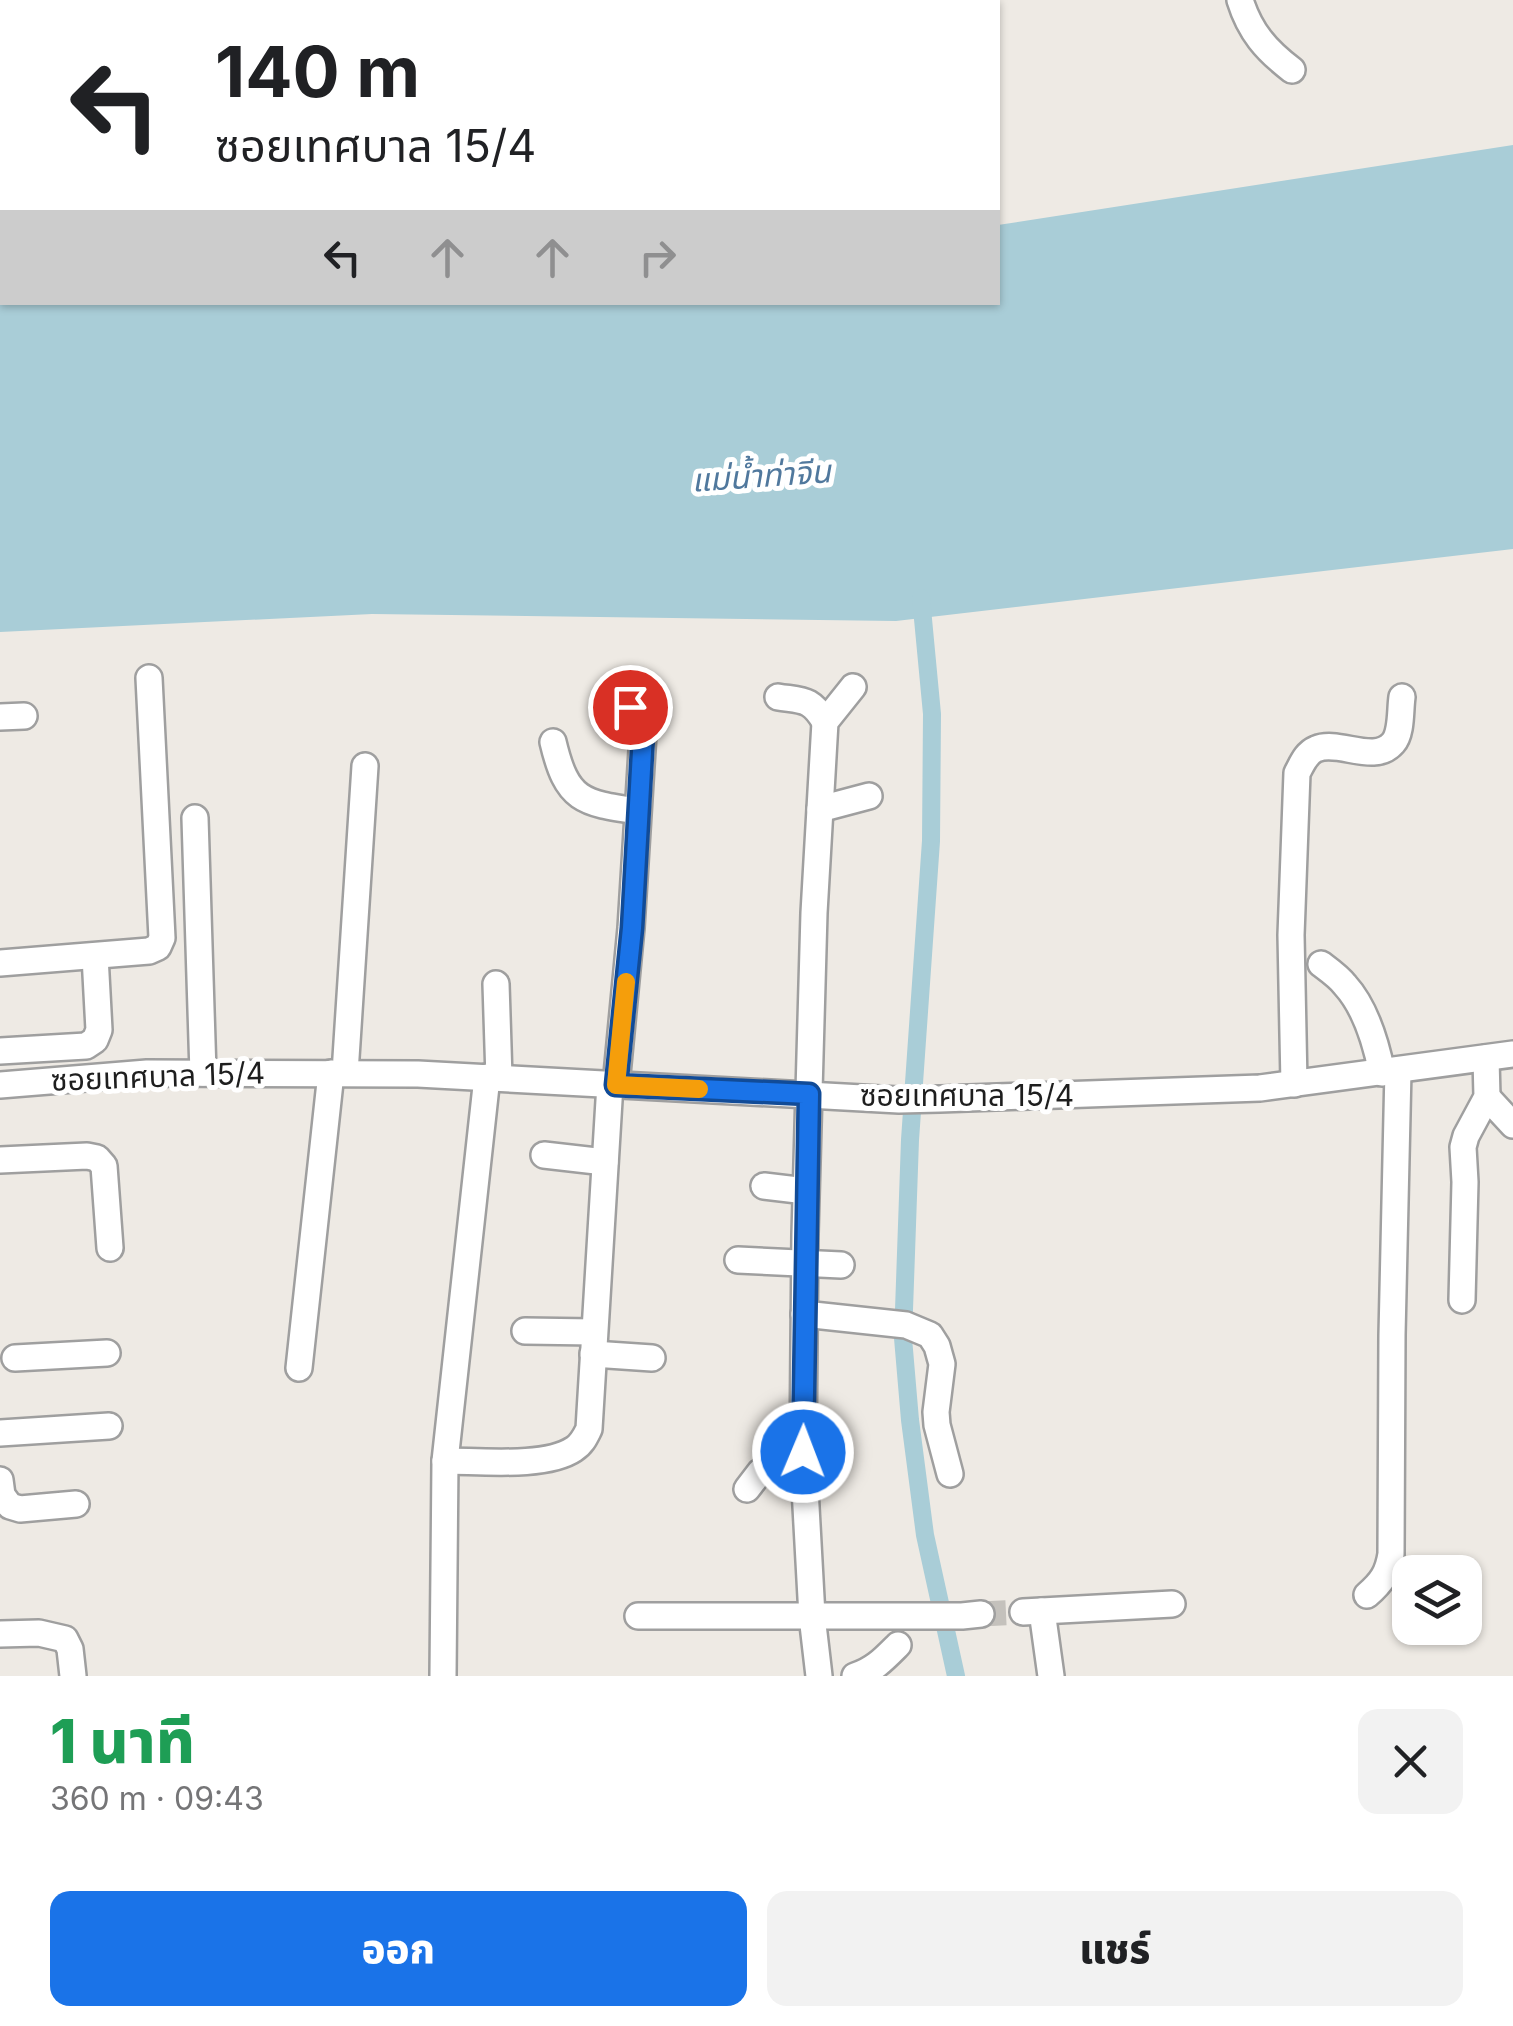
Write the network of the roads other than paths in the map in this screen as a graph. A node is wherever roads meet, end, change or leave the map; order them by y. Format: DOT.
graph roads {
  1 [pos="1240,0"];
  2 [pos="1292,70"];
  3 [pos="149,678"];
  4 [pos="853,687"];
  5 [pos="778,697"];
  6 [pos="1402,697"];
  7 [pos="630,707"];
  8 [pos="825,722"];
  9 [pos="554,742"];
  10 [pos="365,766"];
  11 [pos="869,796"];
  12 [pos="820,808"];
  13 [pos="638,812"];
  14 [pos="195,818"];
  15 [pos="95,956"];
  16 [pos="0,964"];
  17 [pos="1321,964"];
  18 [pos="496,984"];
  19 [pos="0,1051"];
  20 [pos="1513,1054"];
  21 [pos="1486,1058"];
  22 [pos="1390,1072"];
  23 [pos="203,1073"];
  24 [pos="338,1073"];
  25 [pos="493,1077"];
  26 [pos="0,1084"];
  27 [pos="1294,1084"];
  28 [pos="613,1085"];
  29 [pos="809,1094"];
  30 [pos="1488,1097"];
  31 [pos="1513,1124"];
  32 [pos="544,1155"];
  33 [pos="0,1160"];
  34 [pos="605,1162"];
  35 [pos="764,1186"];
  36 [pos="806,1191"];
  37 [pos="110,1248"];
  38 [pos="738,1260"];
  39 [pos="805,1262"];
  40 [pos="842,1266"];
  41 [pos="1462,1300"];
  42 [pos="804,1314"];
  43 [pos="525,1331"];
  44 [pos="593,1343"];
  45 [pos="107,1353"];
  46 [pos="16,1358"];
  47 [pos="652,1358"];
  48 [pos="299,1368"];
  49 [pos="108,1426"];
  50 [pos="0,1433"];
  51 [pos="445,1461"];
  52 [pos="804,1464"];
  53 [pos="950,1474"];
  54 [pos="0,1480"];
  55 [pos="747,1489"];
  56 [pos="76,1504"];
  57 [pos="1367,1595"];
  58 [pos="1172,1604"];
  59 [pos="962,1615"];
  60 [pos="638,1616"];
  61 [pos="812,1616"];
  62 [pos="0,1634"];
  63 [pos="898,1645"];
  64 [pos="73,1676"];
  65 [pos="444,1676"];
  66 [pos="819,1676"];
  67 [pos="854,1676"];
  68 [pos="1050,1676"];
  1 -- 2 [label="street"];
  3 -- 15 [label="street"];
  4 -- 8 [label="street"];
  5 -- 8 [label="street"];
  6 -- 27 [label="street"];
  7 -- 13 [label="street"];
  8 -- 12 [label="street"];
  9 -- 13 [label="street"];
  10 -- 24 [label="street"];
  11 -- 12 [label="street"];
  12 -- 29 [label="street"];
  13 -- 28 [label="street"];
  14 -- 23 [label="street"];
  15 -- 16 [label="street"];
  15 -- 19 [label="street"];
  17 -- 22 [label="street"];
  18 -- 25 [label="street"];
  20 -- 21 [label="street, ซอยเทศบาล 15/4"];
  21 -- 22 [label="street, ซอยเทศบาล 15/4"];
  21 -- 30 [label="street"];
  22 -- 27 [label="street, ซอยเทศบาล 15/4"];
  22 -- 57 [label="street"];
  23 -- 24 [label="street, ซอยเทศบาล 15/4"];
  23 -- 26 [label="street, ซอยเทศบาล 15/4"];
  24 -- 25 [label="street, ซอยเทศบาล 15/4"];
  24 -- 48 [label="street"];
  25 -- 28 [label="street, ซอยเทศบาล 15/4"];
  25 -- 51 [label="street"];
  27 -- 29 [label="street, ซอยเทศบาล 15/4"];
  28 -- 29 [label="street, ซอยเทศบาล 15/4"];
  28 -- 34 [label="street"];
  29 -- 36 [label="street"];
  30 -- 31 [label="street"];
  30 -- 41 [label="street"];
  32 -- 34 [label="street"];
  33 -- 37 [label="street"];
  34 -- 44 [label="street"];
  35 -- 36 [label="street"];
  36 -- 39 [label="street"];
  38 -- 39 [label="street"];
  39 -- 40 [label="street"];
  39 -- 42 [label="street"];
  42 -- 52 [label="street"];
  42 -- 53 [label="street"];
  43 -- 44 [label="street"];
  44 -- 47 [label="street"];
  44 -- 51 [label="street"];
  45 -- 46 [label="street"];
  49 -- 50 [label="street"];
  51 -- 65 [label="street"];
  52 -- 55 [label="street"];
  52 -- 61 [label="street"];
  54 -- 56 [label="street"];
  58 -- 68 [label="street"];
  59 -- 61 [label="street"];
  60 -- 61 [label="street"];
  61 -- 66 [label="street"];
  62 -- 64 [label="street"];
  63 -- 67 [label="street"];
}
